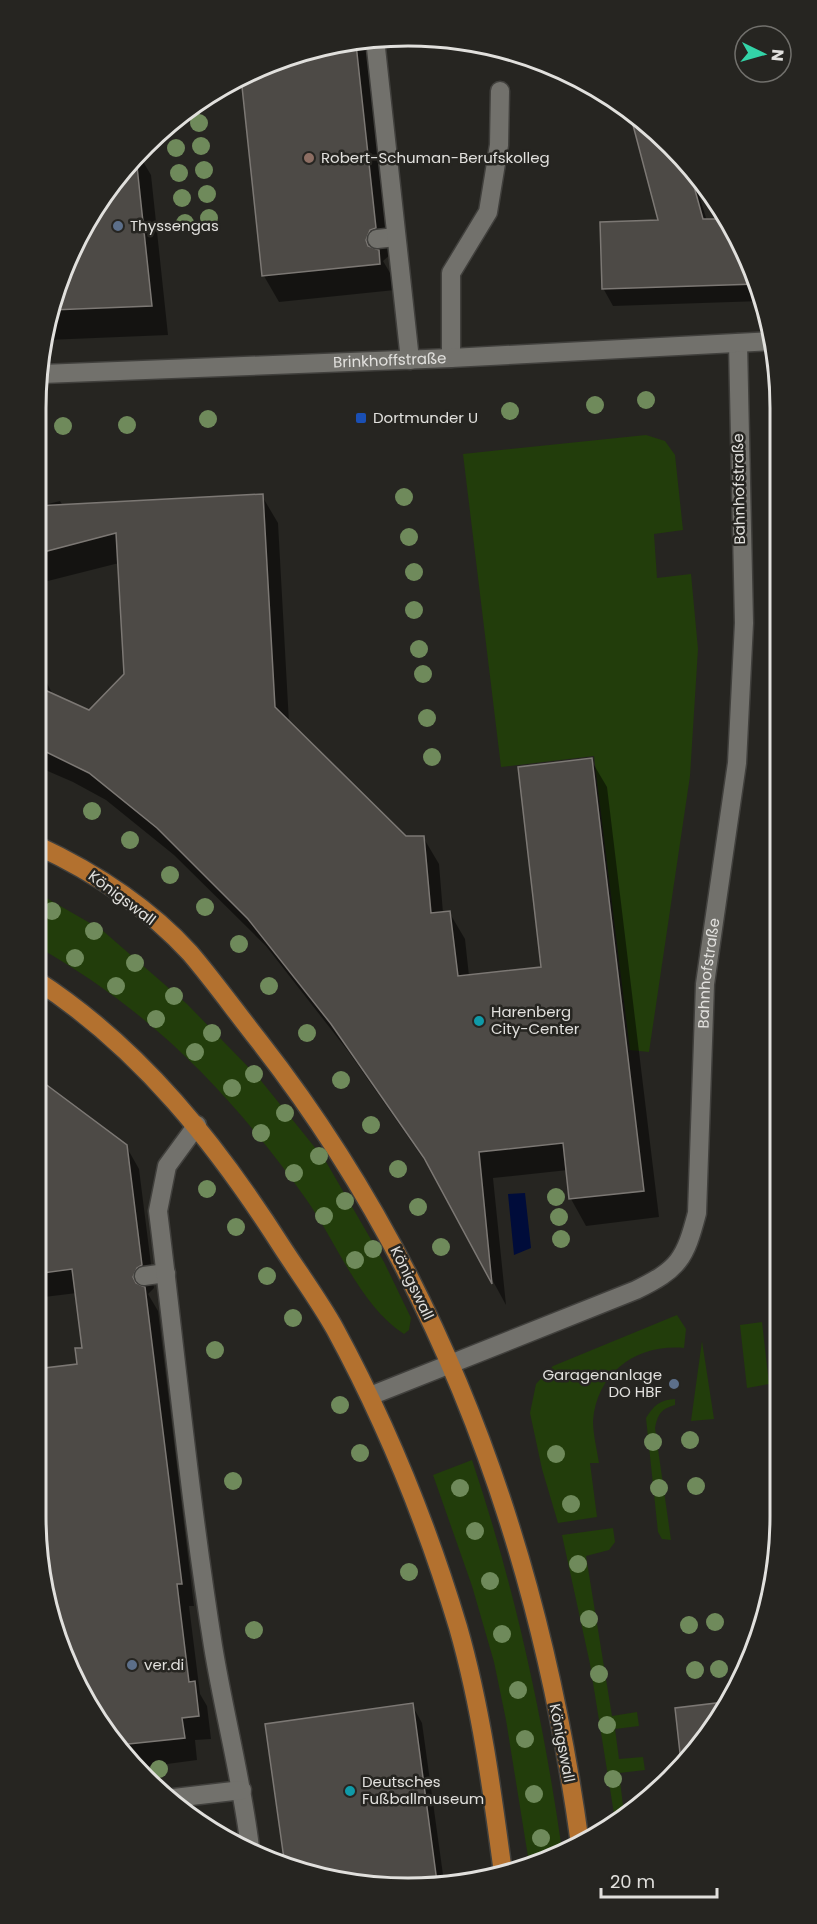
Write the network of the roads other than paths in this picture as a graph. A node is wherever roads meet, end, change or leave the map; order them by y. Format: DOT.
graph roads {
  1 [pos="376,48"];
  2 [pos="500,91"];
  3 [pos="396,237"];
  4 [pos="377,239"];
  5 [pos="764,341"];
  6 [pos="738,343"];
  7 [pos="451,358"];
  8 [pos="410,360"];
  9 [pos="48,374"];
  10 [pos="47,851"];
  11 [pos="47,989"];
  12 [pos="197,1125"];
  13 [pos="166,1273"];
  14 [pos="144,1276"];
  15 [pos="451,1362"];
  16 [pos="370,1396"];
  17 [pos="242,1790"];
  18 [pos="181,1797"];
  19 [pos="579,1835"];
  20 [pos="249,1840"];
  21 [pos="502,1865"];
  1 -- 3 [label="street"];
  2 -- 7 [label="street"];
  3 -- 4 [label="street"];
  3 -- 8 [label="street"];
  5 -- 6 [label="street, Brinkhoffstraße"];
  6 -- 7 [label="street, Brinkhoffstraße"];
  6 -- 15 [label="street, Bahnhofstraße"];
  7 -- 8 [label="street, Brinkhoffstraße"];
  8 -- 9 [label="street, Brinkhoffstraße"];
  10 -- 15 [label="main road, Königswall"];
  11 -- 12 [label="main road"];
  12 -- 13 [label="street"];
  12 -- 16 [label="main road"];
  13 -- 14 [label="street"];
  13 -- 17 [label="street"];
  15 -- 16 [label="street, Bahnhofstraße"];
  15 -- 19 [label="main road, Königswall"];
  16 -- 21 [label="main road"];
  17 -- 18 [label="street"];
  17 -- 20 [label="street"];
}
